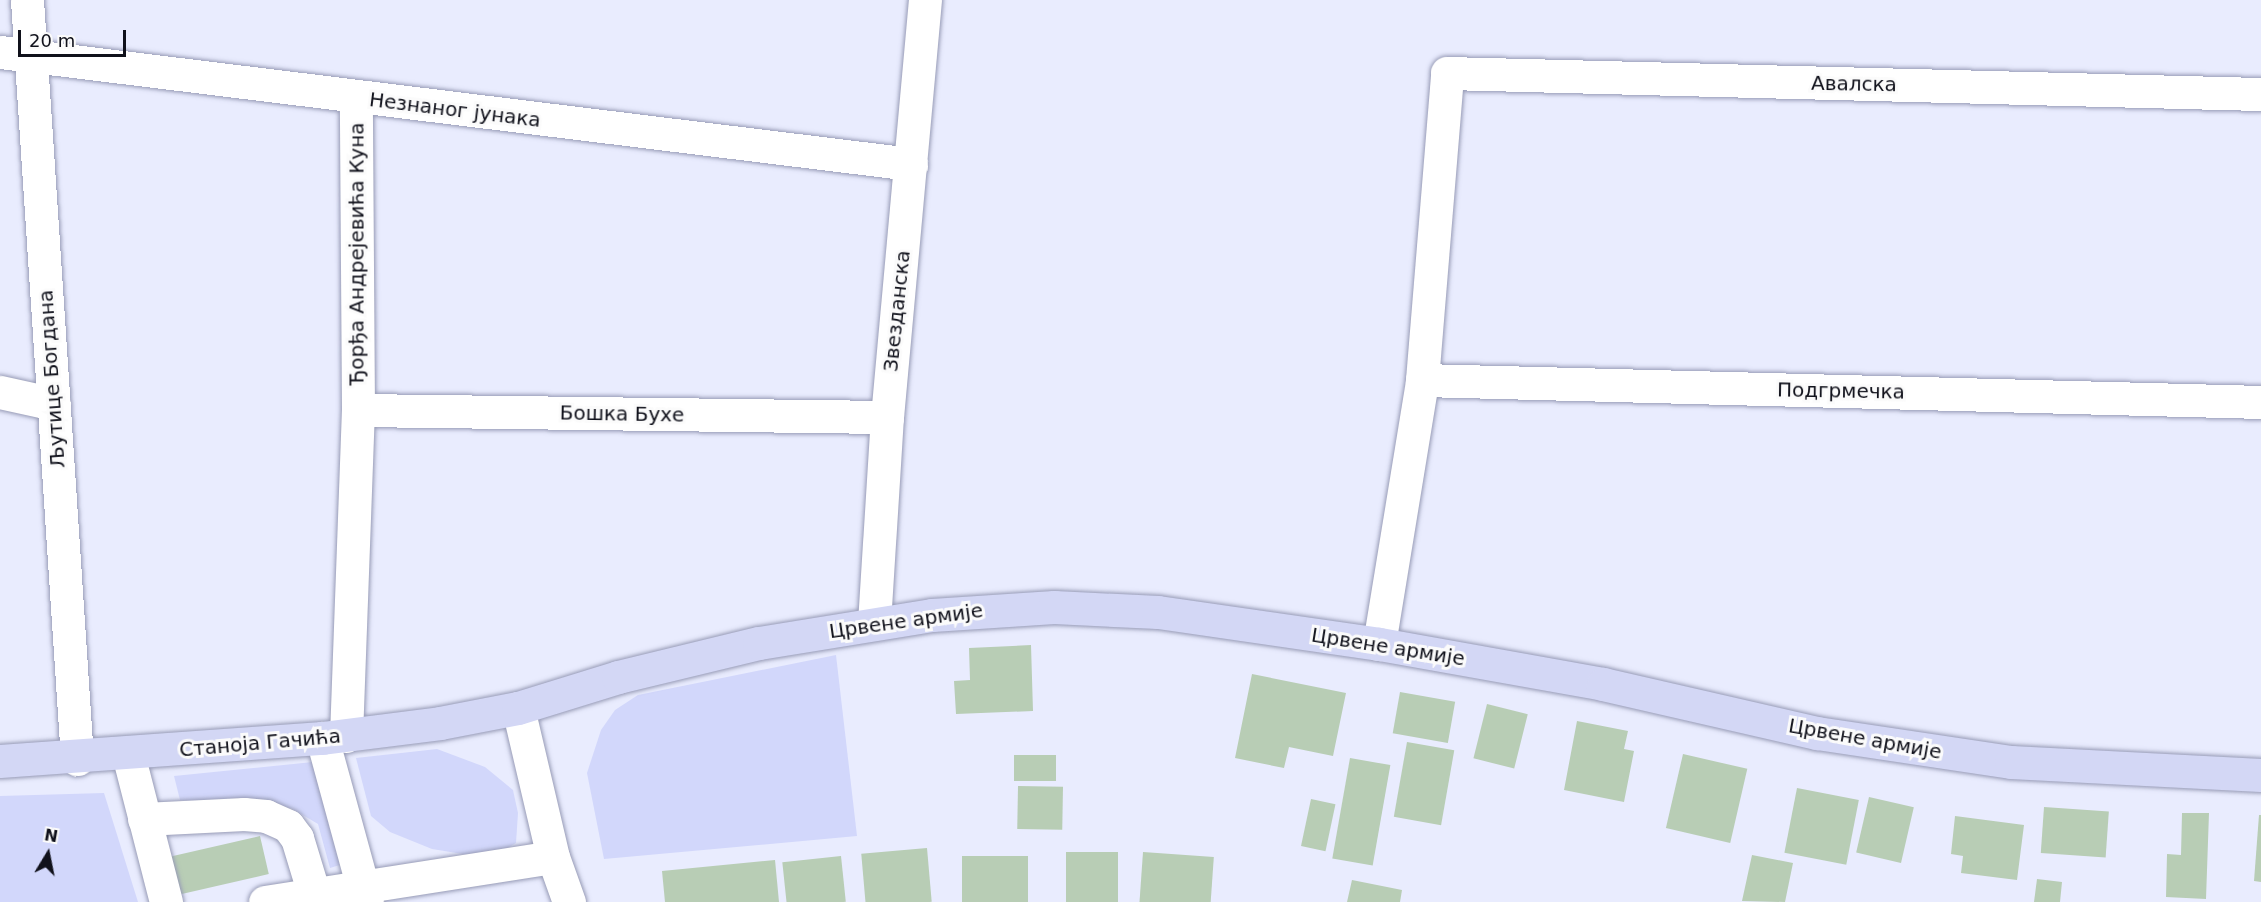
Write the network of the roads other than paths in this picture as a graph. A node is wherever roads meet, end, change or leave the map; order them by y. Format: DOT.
graph roads {
  1 [pos="27,0"];
  2 [pos="925,0"];
  3 [pos="15,55"];
  4 [pos="2261,94"];
  5 [pos="356,98"];
  6 [pos="911,164"];
  7 [pos="1422,380"];
  8 [pos="0,392"];
  9 [pos="2261,402"];
  10 [pos="54,404"];
  11 [pos="358,410"];
  12 [pos="887,417"];
  13 [pos="874,623"];
  14 [pos="1379,644"];
  15 [pos="518,708"];
  16 [pos="334,737"];
  17 [pos="128,754"];
  18 [pos="77,759"];
  19 [pos="0,761"];
  20 [pos="2261,775"];
  21 [pos="144,819"];
  22 [pos="554,857"];
  23 [pos="365,893"];
  24 [pos="314,894"];
  25 [pos="166,902"];
  26 [pos="265,902"];
  27 [pos="569,902"];
  1 -- 3 [label="street, Љутице Богдана"];
  2 -- 6 [label="street, Звезданска"];
  3 -- 5 [label="street, Незнаног јунака"];
  3 -- 10 [label="street, Љутице Богдана"];
  4 -- 7 [label="street, Авалска"];
  5 -- 6 [label="street, Незнаног јунака"];
  5 -- 11 [label="street, Ђорђа Андрејевића Куна"];
  6 -- 12 [label="street, Звезданска"];
  7 -- 9 [label="street, Подгрмечка"];
  7 -- 14 [label="street"];
  8 -- 10 [label="street"];
  10 -- 18 [label="street, Љутице Богдана"];
  11 -- 12 [label="street, Бошка Бухе"];
  11 -- 16 [label="street, Ђорђа Андрејевића Куна"];
  12 -- 13 [label="street, Звезданска"];
  13 -- 14 [label="main road, Црвене армије"];
  13 -- 15 [label="main road, Црвене армије"];
  14 -- 20 [label="main road, Црвене армије"];
  15 -- 16 [label="main road, Станоја Гачића"];
  15 -- 22 [label="street"];
  16 -- 17 [label="main road, Станоја Гачића"];
  16 -- 23 [label="street, Ђорђа Андрејевића Куна"];
  17 -- 18 [label="main road, Станоја Гачића"];
  17 -- 21 [label="street"];
  18 -- 19 [label="main road, Станоја Гачића"];
  21 -- 24 [label="street"];
  21 -- 25 [label="street"];
  22 -- 23 [label="street"];
  22 -- 27 [label="street"];
  23 -- 24 [label="street"];
  24 -- 26 [label="street"];
}
